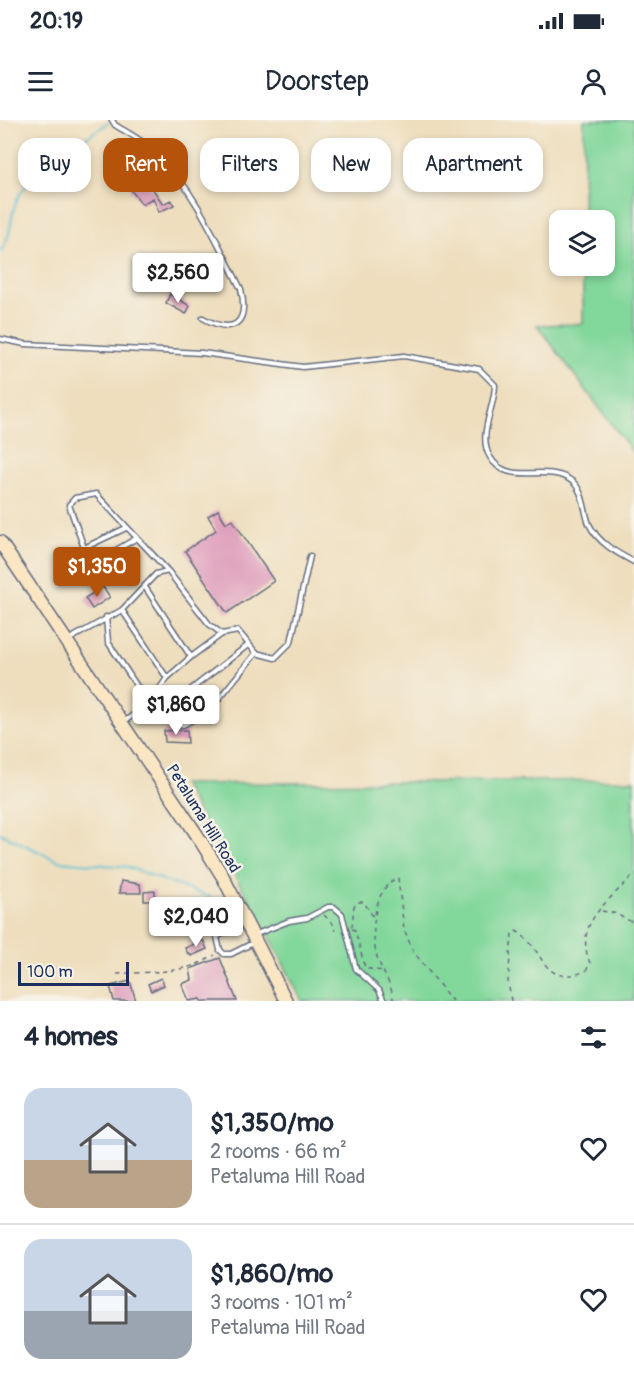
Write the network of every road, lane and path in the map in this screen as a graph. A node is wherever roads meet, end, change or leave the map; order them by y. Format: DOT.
graph roads {
  1 [pos="112,120"];
  2 [pos="203,318"];
  3 [pos="0,339"];
  4 [pos="126,528"];
  5 [pos="137,538"];
  6 [pos="0,542"];
  7 [pos="84,548"];
  8 [pos="310,556"];
  9 [pos="634,562"];
  10 [pos="168,571"];
  11 [pos="145,587"];
  12 [pos="122,610"];
  13 [pos="106,617"];
  14 [pos="222,634"];
  15 [pos="67,641"];
  16 [pos="248,645"];
  17 [pos="256,653"];
  18 [pos="191,657"];
  19 [pos="167,678"];
  20 [pos="156,694"];
  21 [pos="155,702"];
  22 [pos="167,708"];
  23 [pos="122,723"];
  24 [pos="634,874"];
  25 [pos="600,910"];
  26 [pos="323,914"];
  27 [pos="245,921"];
  28 [pos="375,921"];
  29 [pos="634,923"];
  30 [pos="335,931"];
  31 [pos="254,939"];
  32 [pos="220,950"];
  33 [pos="383,971"];
  34 [pos="117,974"];
  35 [pos="286,1001"];
  36 [pos="384,1001"];
  37 [pos="393,1001"];
  38 [pos="452,1001"];
  39 [pos="511,1001"];
  1 -- 2 [label="lane"];
  3 -- 9 [label="lane"];
  4 -- 5 [label="lane"];
  4 -- 7 [label="lane"];
  4 -- 7 [label="lane"];
  5 -- 7 [label="lane"];
  5 -- 10 [label="lane"];
  6 -- 15 [label="main road, Petaluma Hill Road"];
  8 -- 17 [label="lane"];
  10 -- 11 [label="lane"];
  10 -- 14 [label="lane"];
  11 -- 12 [label="lane"];
  11 -- 18 [label="lane"];
  12 -- 13 [label="lane"];
  12 -- 19 [label="lane"];
  13 -- 15 [label="lane"];
  13 -- 20 [label="lane"];
  14 -- 16 [label="lane"];
  14 -- 18 [label="lane"];
  15 -- 23 [label="main road, Petaluma Hill Road"];
  16 -- 17 [label="lane"];
  16 -- 22 [label="lane"];
  17 -- 22 [label="lane"];
  18 -- 19 [label="lane"];
  19 -- 20 [label="lane"];
  20 -- 21 [label="lane"];
  21 -- 22 [label="lane"];
  21 -- 23 [label="lane"];
  23 -- 27 [label="main road, Petaluma Hill Road"];
  24 -- 25 [label="path"];
  25 -- 29 [label="path"];
  25 -- 39 [label="path"];
  26 -- 30 [label="path"];
  27 -- 31 [label="main road, Petaluma Hill Road"];
  27 -- 32 [label="lane"];
  28 -- 33 [label="path"];
  28 -- 33 [label="path"];
  28 -- 38 [label="path"];
  31 -- 32 [label="lane"];
  31 -- 35 [label="main road, Petaluma Hill Road"];
  31 -- 36 [label="lane"];
  32 -- 34 [label="path"];
  33 -- 37 [label="path"];
}
